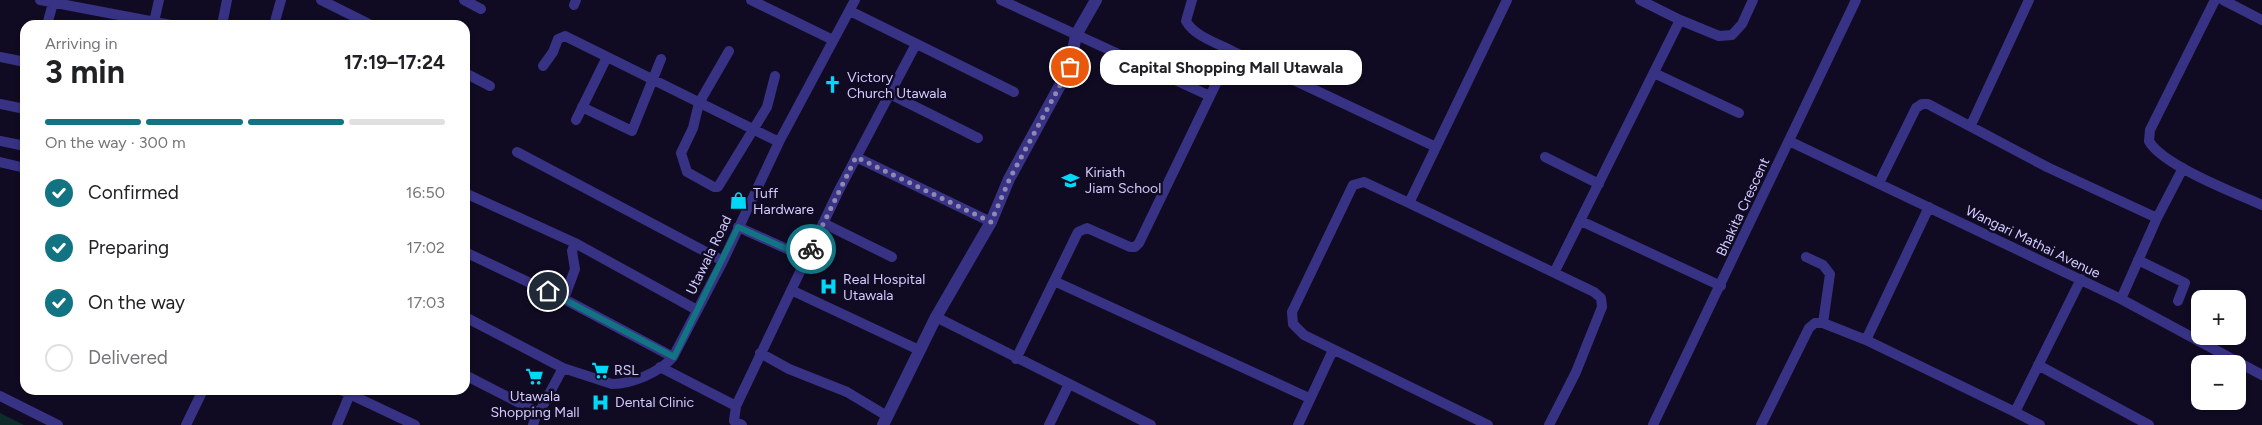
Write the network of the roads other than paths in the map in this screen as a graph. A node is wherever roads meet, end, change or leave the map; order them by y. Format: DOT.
graph roads {
  1 [pos="40,0"];
  2 [pos="159,0"];
  3 [pos="228,0"];
  4 [pos="281,0"];
  5 [pos="321,0"];
  6 [pos="464,0"];
  7 [pos="751,0"];
  8 [pos="855,0"];
  9 [pos="1001,0"];
  10 [pos="1096,0"];
  11 [pos="1192,0"];
  12 [pos="1507,0"];
  13 [pos="1640,0"];
  14 [pos="1753,0"];
  15 [pos="2029,0"];
  16 [pos="2215,0"];
  17 [pos="2223,0"];
  18 [pos="1854,1"];
  19 [pos="53,2"];
  20 [pos="90,5"];
  21 [pos="481,9"];
  22 [pos="850,10"];
  23 [pos="48,20"];
  24 [pos="146,20"];
  25 [pos="154,20"];
  26 [pos="223,20"];
  27 [pos="275,20"];
  28 [pos="361,20"];
  29 [pos="1680,20"];
  30 [pos="2262,20"];
  31 [pos="1076,35"];
  32 [pos="833,40"];
  33 [pos="916,44"];
  34 [pos="729,50"];
  35 [pos="1232,51"];
  36 [pos="0,57"];
  37 [pos="607,57"];
  38 [pos="661,59"];
  39 [pos="20,61"];
  40 [pos="544,66"];
  41 [pos="1654,73"];
  42 [pos="470,76"];
  43 [pos="775,76"];
  44 [pos="652,80"];
  45 [pos="490,86"];
  46 [pos="1014,92"];
  47 [pos="890,94"];
  48 [pos="1210,96"];
  49 [pos="699,103"];
  50 [pos="0,104"];
  51 [pos="20,108"];
  52 [pos="582,108"];
  53 [pos="1739,113"];
  54 [pos="576,120"];
  55 [pos="1971,125"];
  56 [pos="751,130"];
  57 [pos="978,138"];
  58 [pos="0,141"];
  59 [pos="1789,141"];
  60 [pos="779,142"];
  61 [pos="20,145"];
  62 [pos="1436,148"];
  63 [pos="517,152"];
  64 [pos="856,157"];
  65 [pos="1545,157"];
  66 [pos="0,162"];
  67 [pos="20,167"];
  68 [pos="2183,168"];
  69 [pos="1879,183"];
  70 [pos="1599,184"];
  71 [pos="470,195"];
  72 [pos="1409,203"];
  73 [pos="2262,205"];
  74 [pos="1929,207"];
  75 [pos="2157,218"];
  76 [pos="1581,221"];
  77 [pos="991,222"];
  78 [pos="823,223"];
  79 [pos="738,227"];
  80 [pos="575,243"];
  81 [pos="470,254"];
  82 [pos="892,257"];
  83 [pos="1806,257"];
  84 [pos="807,258"];
  85 [pos="2138,260"];
  86 [pos="723,261"];
  87 [pos="1555,271"];
  88 [pos="2081,279"];
  89 [pos="1054,281"];
  90 [pos="1721,286"];
  91 [pos="790,290"];
  92 [pos="564,299"];
  93 [pos="2121,299"];
  94 [pos="2178,301"];
  95 [pos="697,310"];
  96 [pos="936,317"];
  97 [pos="470,320"];
  98 [pos="1823,323"];
  99 [pos="1866,340"];
  100 [pos="920,350"];
  101 [pos="1333,350"];
  102 [pos="760,353"];
  103 [pos="674,357"];
  104 [pos="1016,359"];
  105 [pos="2038,366"];
  106 [pos="660,367"];
  107 [pos="563,368"];
  108 [pos="2262,375"];
  109 [pos="470,378"];
  110 [pos="1069,384"];
  111 [pos="201,395"];
  112 [pos="345,395"];
  113 [pos="352,395"];
  114 [pos="0,396"];
  115 [pos="1309,398"];
  116 [pos="736,406"];
  117 [pos="537,412"];
  118 [pos="2015,412"];
  119 [pos="885,420"];
  120 [pos="1484,424"];
  121 [pos="58,425"];
  122 [pos="186,425"];
  123 [pos="337,425"];
  124 [pos="415,425"];
  125 [pos="533,425"];
  126 [pos="742,425"];
  127 [pos="1050,425"];
  128 [pos="1151,425"];
  129 [pos="1298,425"];
  130 [pos="1549,425"];
  131 [pos="1653,425"];
  132 [pos="1761,425"];
  133 [pos="2040,425"];
  134 [pos="2149,425"];
  1 -- 19 [label="street"];
  2 -- 25 [label="street"];
  3 -- 26 [label="street"];
  4 -- 27 [label="street"];
  5 -- 28 [label="street"];
  6 -- 21 [label="street"];
  7 -- 32 [label="street"];
  8 -- 22 [label="street, Utawala Road"];
  9 -- 31 [label="street"];
  10 -- 31 [label="street"];
  11 -- 35 [label="street"];
  12 -- 62 [label="street"];
  13 -- 29 [label="street"];
  14 -- 29 [label="street"];
  15 -- 55 [label="street"];
  16 -- 68 [label="street"];
  17 -- 30 [label="street"];
  18 -- 59 [label="street, Bhakita Crescent"];
  19 -- 20 [label="street"];
  19 -- 23 [label="street"];
  20 -- 24 [label="street"];
  22 -- 32 [label="street, Utawala Road"];
  22 -- 33 [label="street"];
  29 -- 41 [label="street"];
  31 -- 48 [label="street"];
  31 -- 77 [label="street"];
  32 -- 60 [label="street, Utawala Road"];
  33 -- 46 [label="street"];
  33 -- 47 [label="street"];
  34 -- 49 [label="street"];
  35 -- 48 [label="street"];
  35 -- 62 [label="street"];
  36 -- 39 [label="street"];
  37 -- 40 [label="street"];
  37 -- 44 [label="street"];
  37 -- 52 [label="street"];
  38 -- 44 [label="street"];
  41 -- 53 [label="street"];
  41 -- 70 [label="street"];
  42 -- 45 [label="street"];
  43 -- 56 [label="street"];
  44 -- 49 [label="street"];
  44 -- 52 [label="street"];
  47 -- 57 [label="street"];
  47 -- 64 [label="street"];
  48 -- 89 [label="street"];
  49 -- 56 [label="street"];
  49 -- 56 [label="street"];
  50 -- 51 [label="street"];
  52 -- 54 [label="street"];
  55 -- 69 [label="street"];
  55 -- 75 [label="street"];
  56 -- 60 [label="street"];
  58 -- 61 [label="street"];
  59 -- 69 [label="street, Wangari Mathai Avenue"];
  59 -- 90 [label="street, Bhakita Crescent"];
  60 -- 79 [label="street, Utawala Road"];
  62 -- 72 [label="street"];
  63 -- 86 [label="street"];
  64 -- 77 [label="street"];
  64 -- 78 [label="street"];
  65 -- 70 [label="street"];
  66 -- 67 [label="street"];
  68 -- 73 [label="street"];
  68 -- 75 [label="street"];
  69 -- 74 [label="street, Wangari Mathai Avenue"];
  70 -- 76 [label="street"];
  71 -- 80 [label="street"];
  72 -- 87 [label="street"];
  72 -- 101 [label="street"];
  74 -- 88 [label="street, Wangari Mathai Avenue"];
  74 -- 99 [label="street"];
  75 -- 85 [label="street"];
  76 -- 87 [label="street"];
  76 -- 90 [label="street"];
  77 -- 96 [label="street"];
  78 -- 82 [label="street"];
  78 -- 84 [label="street"];
  79 -- 84 [label="street"];
  79 -- 86 [label="street, Utawala Road"];
  80 -- 92 [label="street"];
  80 -- 95 [label="street"];
  81 -- 92 [label="street"];
  83 -- 98 [label="street"];
  84 -- 91 [label="street"];
  85 -- 93 [label="street"];
  85 -- 94 [label="street"];
  86 -- 95 [label="street, Utawala Road"];
  87 -- 130 [label="street"];
  88 -- 93 [label="street, Wangari Mathai Avenue"];
  88 -- 105 [label="street"];
  89 -- 104 [label="street"];
  89 -- 115 [label="street"];
  90 -- 131 [label="street, Bhakita Crescent"];
  91 -- 100 [label="street"];
  91 -- 102 [label="street"];
  92 -- 103 [label="street"];
  93 -- 108 [label="street, Wangari Mathai Avenue"];
  95 -- 103 [label="street, Utawala Road"];
  96 -- 100 [label="street"];
  96 -- 104 [label="street"];
  97 -- 107 [label="street, Utawala Road"];
  98 -- 99 [label="street"];
  98 -- 132 [label="street"];
  99 -- 118 [label="street"];
  100 -- 119 [label="street"];
  101 -- 115 [label="street"];
  101 -- 120 [label="street"];
  102 -- 116 [label="street"];
  102 -- 119 [label="street"];
  103 -- 106 [label="street, Utawala Road"];
  104 -- 110 [label="street"];
  105 -- 118 [label="street"];
  105 -- 134 [label="street"];
  106 -- 107 [label="street, Utawala Road"];
  106 -- 116 [label="street"];
  107 -- 117 [label="street"];
  109 -- 117 [label="street"];
  110 -- 127 [label="street"];
  110 -- 128 [label="street"];
  111 -- 122 [label="street"];
  112 -- 123 [label="street"];
  113 -- 124 [label="street"];
  114 -- 121 [label="street"];
  115 -- 129 [label="street"];
  116 -- 126 [label="street"];
  117 -- 125 [label="street"];
  118 -- 133 [label="street"];
}
